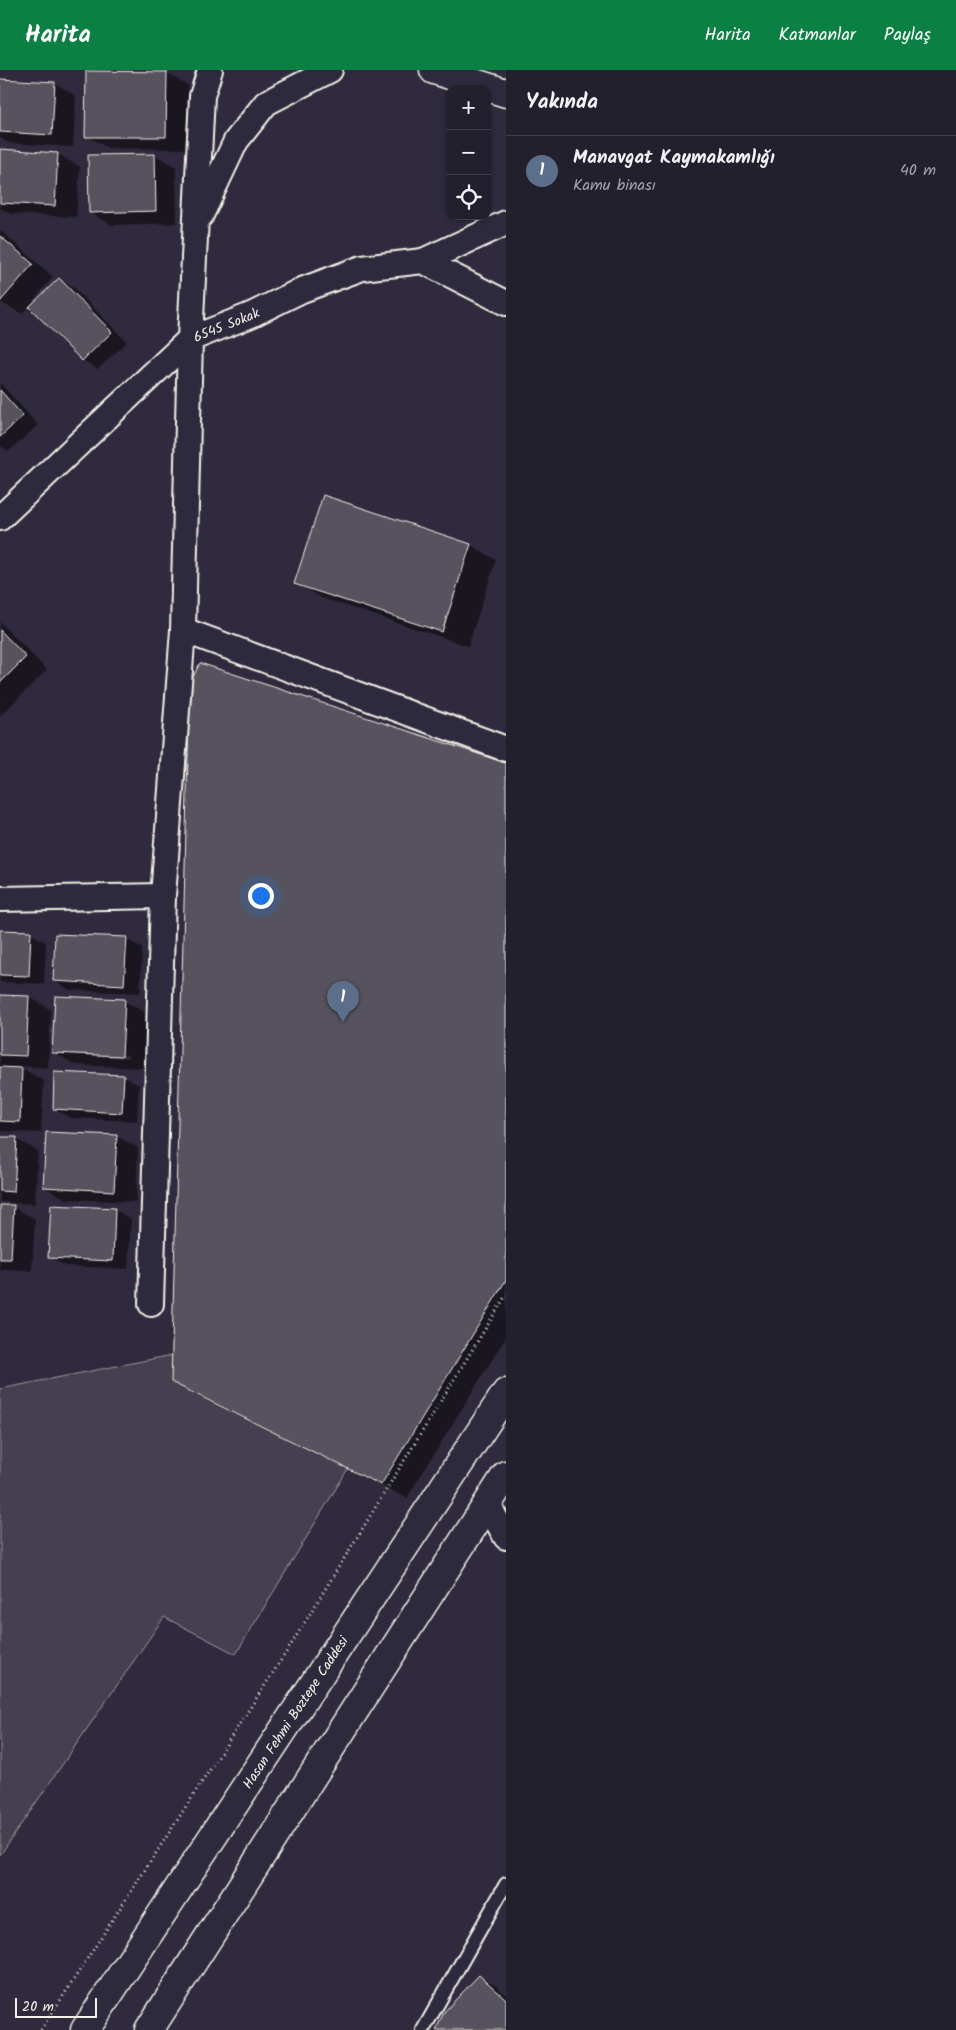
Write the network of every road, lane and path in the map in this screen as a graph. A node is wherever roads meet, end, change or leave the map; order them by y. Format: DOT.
graph roads {
  1 [pos="210,70"];
  2 [pos="330,70"];
  3 [pos="434,70"];
  4 [pos="506,93"];
  5 [pos="506,222"];
  6 [pos="196,225"];
  7 [pos="423,260"];
  8 [pos="506,303"];
  9 [pos="190,339"];
  10 [pos="0,518"];
  11 [pos="183,630"];
  12 [pos="505,746"];
  13 [pos="163,896"];
  14 [pos="0,899"];
  15 [pos="506,1295"];
  16 [pos="151,1304"];
  17 [pos="506,1394"];
  18 [pos="506,1475"];
  19 [pos="488,1505"];
  20 [pos="506,1537"];
  21 [pos="506,1884"];
  22 [pos="41,2030"];
  23 [pos="85,2030"];
  24 [pos="149,2030"];
  25 [pos="423,2030"];
  1 -- 6 [label="street"];
  2 -- 6 [label="street"];
  3 -- 4 [label="main road"];
  5 -- 7 [label="street, 6545 Sokak"];
  6 -- 9 [label="street"];
  7 -- 8 [label="street"];
  7 -- 9 [label="street, 6545 Sokak"];
  9 -- 10 [label="street, 6545 Sokak"];
  9 -- 11 [label="street"];
  11 -- 12 [label="street"];
  11 -- 13 [label="street"];
  13 -- 14 [label="street"];
  13 -- 16 [label="street"];
  15 -- 22 [label="path"];
  17 -- 23 [label="main road, Hasan Fehmi Boztepe Caddesi"];
  18 -- 19 [label="main road"];
  19 -- 20 [label="street"];
  19 -- 24 [label="main road"];
  21 -- 25 [label="lane"];
}
